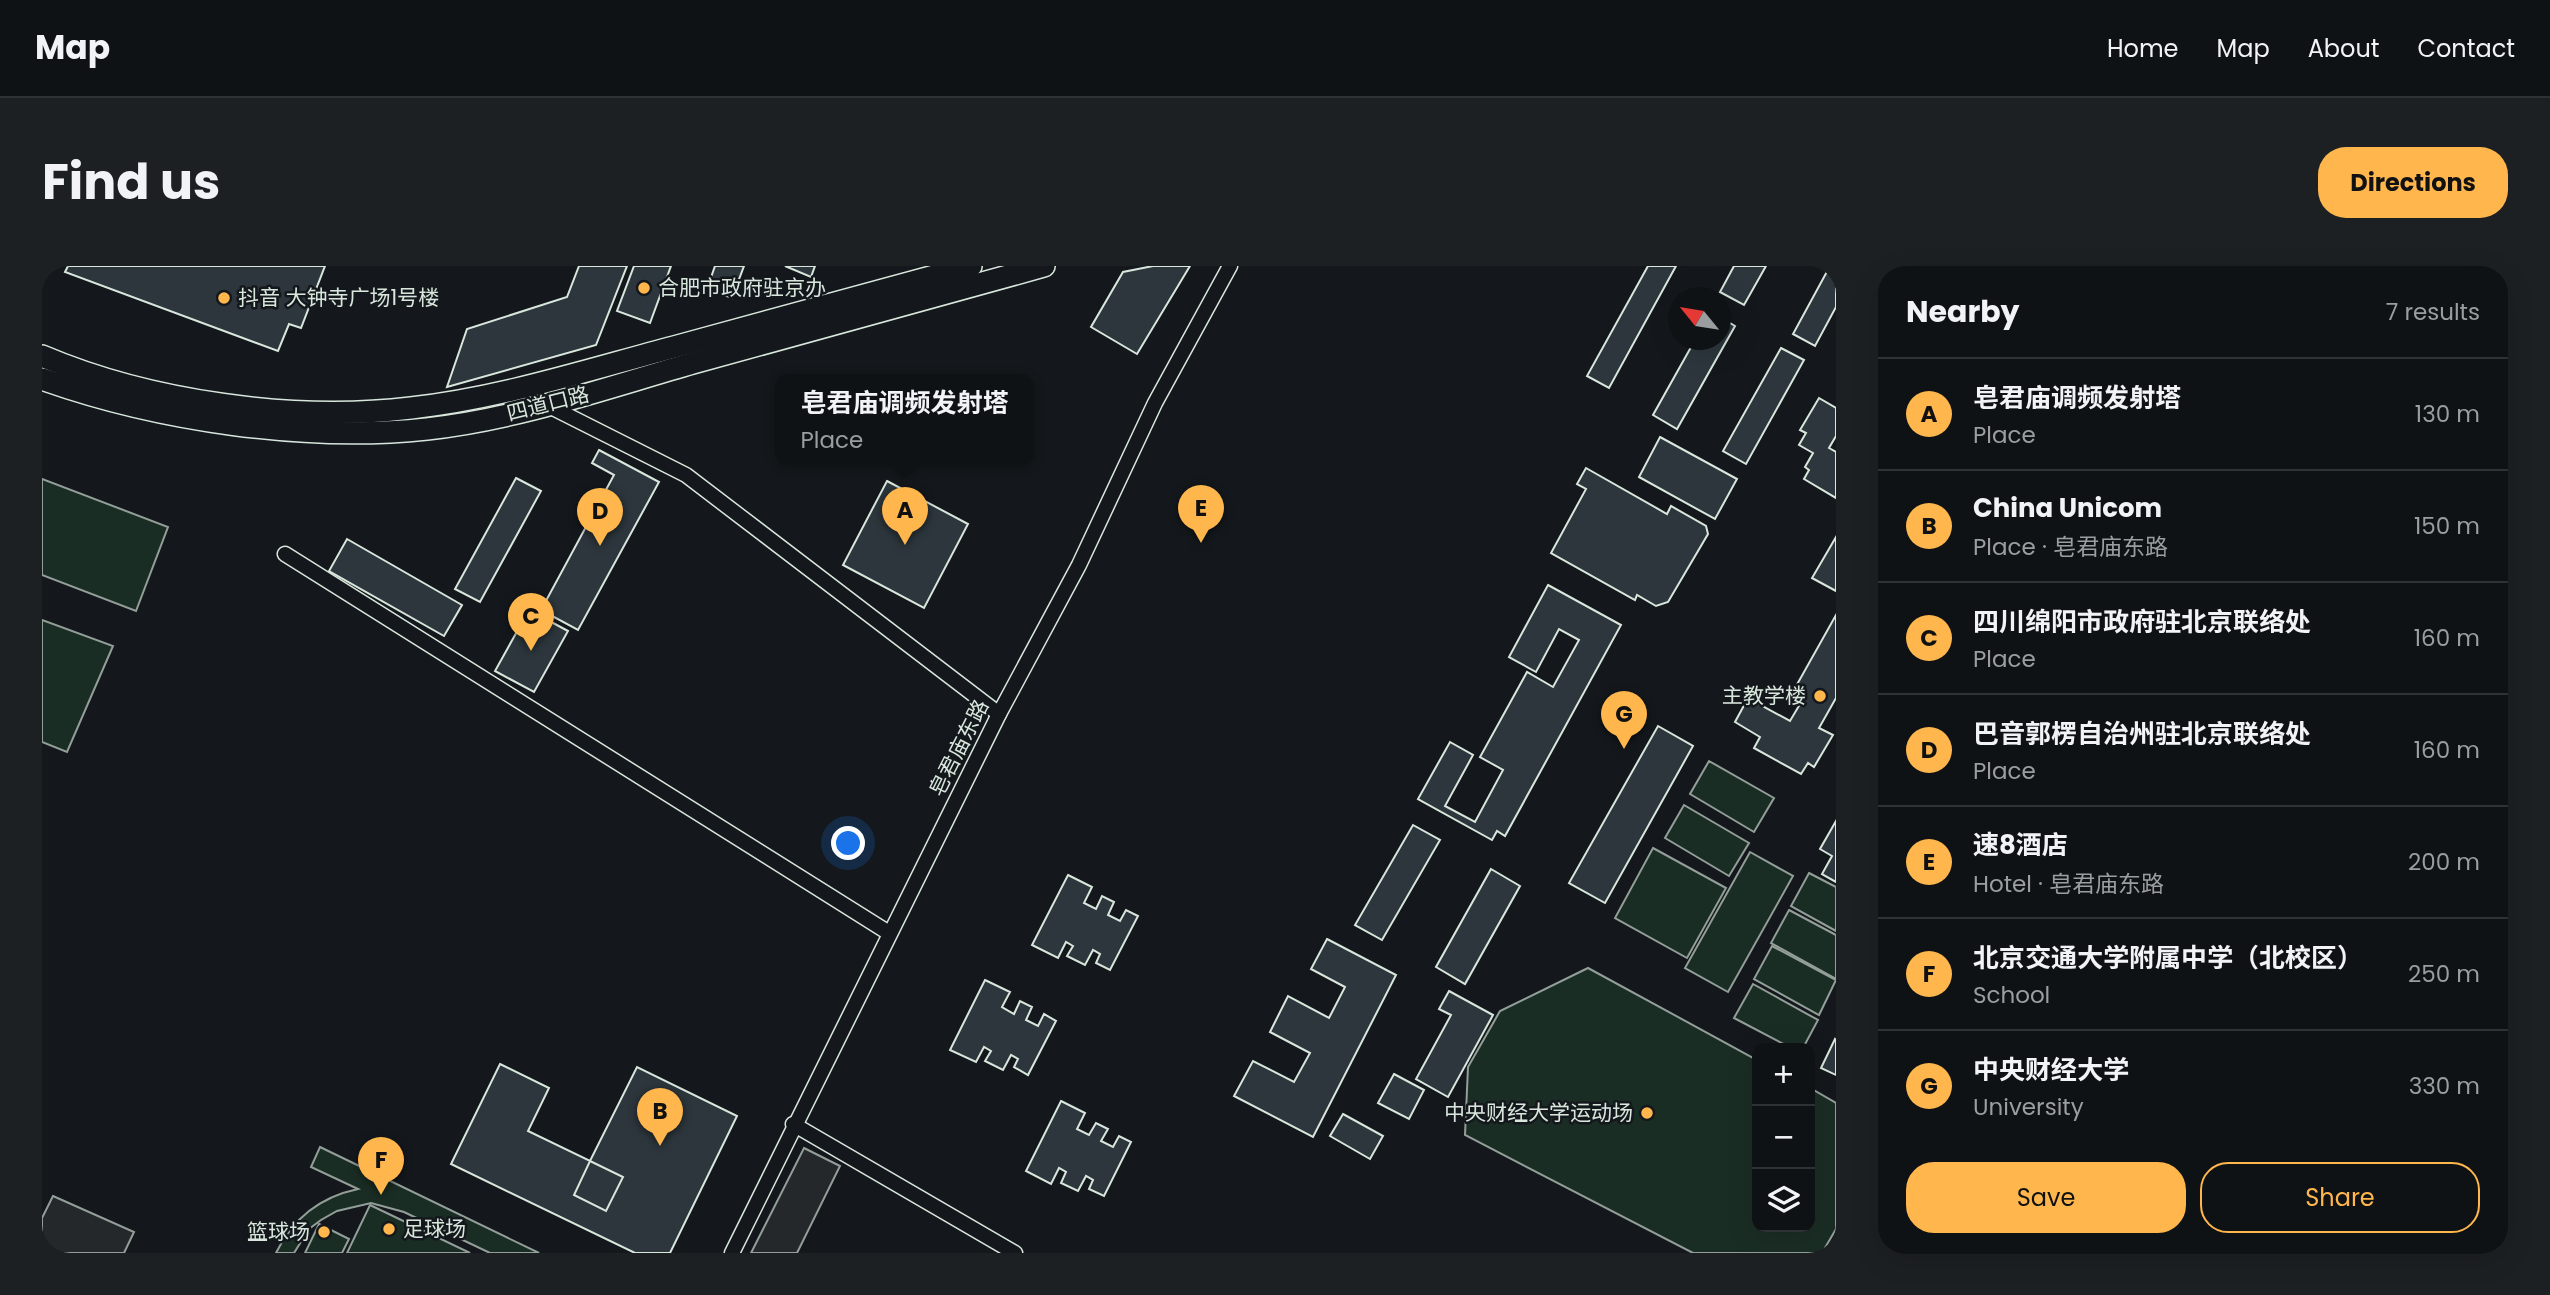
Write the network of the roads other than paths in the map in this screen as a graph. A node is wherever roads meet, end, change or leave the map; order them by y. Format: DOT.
graph roads {
  1 [pos="971,266"];
  2 [pos="1230,266"];
  3 [pos="1028,268"];
  4 [pos="42,356"];
  5 [pos="42,379"];
  6 [pos="547,405"];
  7 [pos="285,554"];
  8 [pos="999,714"];
  9 [pos="889,933"];
  10 [pos="793,1124"];
  11 [pos="732,1253"];
  12 [pos="1015,1253"];
  1 -- 4 [label="street, 四道口路"];
  2 -- 8 [label="street, 皂君庙东路"];
  3 -- 6 [label="street, 四道口路"];
  5 -- 6 [label="street, 四道口路"];
  6 -- 8 [label="street"];
  7 -- 9 [label="street"];
  8 -- 9 [label="street, 皂君庙东路"];
  9 -- 10 [label="street, 皂君庙东路"];
  10 -- 11 [label="street, 皂君庙东路"];
  10 -- 12 [label="street"];
}
